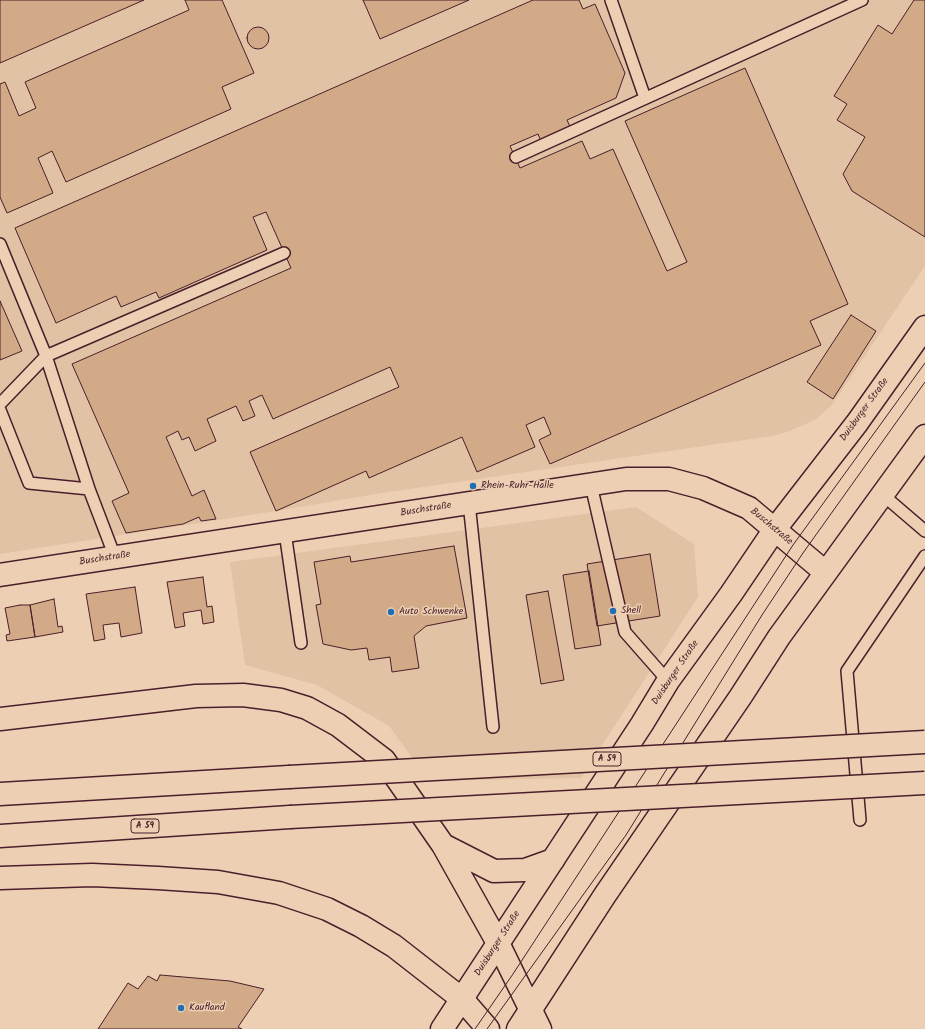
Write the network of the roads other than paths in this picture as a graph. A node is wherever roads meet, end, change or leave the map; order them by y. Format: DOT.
graph roads {
  1 [pos="612,0"];
  2 [pos="862,0"];
  3 [pos="645,98"];
  4 [pos="516,157"];
  5 [pos="0,244"];
  6 [pos="284,253"];
  7 [pos="925,327"];
  8 [pos="46,356"];
  9 [pos="0,404"];
  10 [pos="0,410"];
  11 [pos="925,436"];
  12 [pos="591,485"];
  13 [pos="89,489"];
  14 [pos="882,495"];
  15 [pos="469,503"];
  16 [pos="775,530"];
  17 [pos="925,531"];
  18 [pos="285,532"];
  19 [pos="925,556"];
  20 [pos="115,558"];
  21 [pos="825,572"];
  22 [pos="0,575"];
  23 [pos="301,643"];
  24 [pos="668,681"];
  25 [pos="0,719"];
  26 [pos="493,727"];
  27 [pos="925,742"];
  28 [pos="925,783"];
  29 [pos="0,794"];
  30 [pos="860,820"];
  31 [pos="0,836"];
  32 [pos="443,845"];
  33 [pos="552,860"];
  34 [pos="0,878"];
  35 [pos="498,943"];
  36 [pos="462,999"];
  37 [pos="536,1019"];
  38 [pos="442,1029"];
  39 [pos="488,1029"];
  40 [pos="518,1029"];
  1 -- 3 [label="lane"];
  2 -- 3 [label="lane"];
  3 -- 4 [label="lane"];
  5 -- 8 [label="lane"];
  6 -- 8 [label="lane"];
  7 -- 16 [label="main road, Duisburger Straße"];
  8 -- 9 [label="lane"];
  8 -- 13 [label="lane"];
  10 -- 13 [label="lane"];
  11 -- 14 [label="main road"];
  12 -- 15 [label="main road, Buschstraße"];
  12 -- 16 [label="main road, Buschstraße"];
  12 -- 24 [label="lane"];
  13 -- 20 [label="lane"];
  14 -- 17 [label="lane"];
  14 -- 21 [label="main road"];
  15 -- 18 [label="main road, Buschstraße"];
  15 -- 26 [label="lane"];
  16 -- 21 [label="main road, Buschstraße"];
  16 -- 24 [label="main road, Duisburger Straße"];
  18 -- 20 [label="main road, Buschstraße"];
  18 -- 23 [label="lane"];
  19 -- 30 [label="lane"];
  20 -- 22 [label="main road, Buschstraße"];
  21 -- 37 [label="main road"];
  24 -- 33 [label="main road, Duisburger Straße"];
  25 -- 32 [label="main road"];
  27 -- 29 [label="main road, A 59, bridge"];
  28 -- 31 [label="main road, A 59, bridge"];
  32 -- 33 [label="main road"];
  32 -- 35 [label="main road"];
  33 -- 35 [label="main road, Duisburger Straße"];
  34 -- 36 [label="main road"];
  35 -- 36 [label="main road, Duisburger Straße"];
  35 -- 37 [label="main road"];
  36 -- 38 [label="main road, Duisburger Straße"];
  36 -- 39 [label="main road"];
  37 -- 40 [label="main road"];
}
